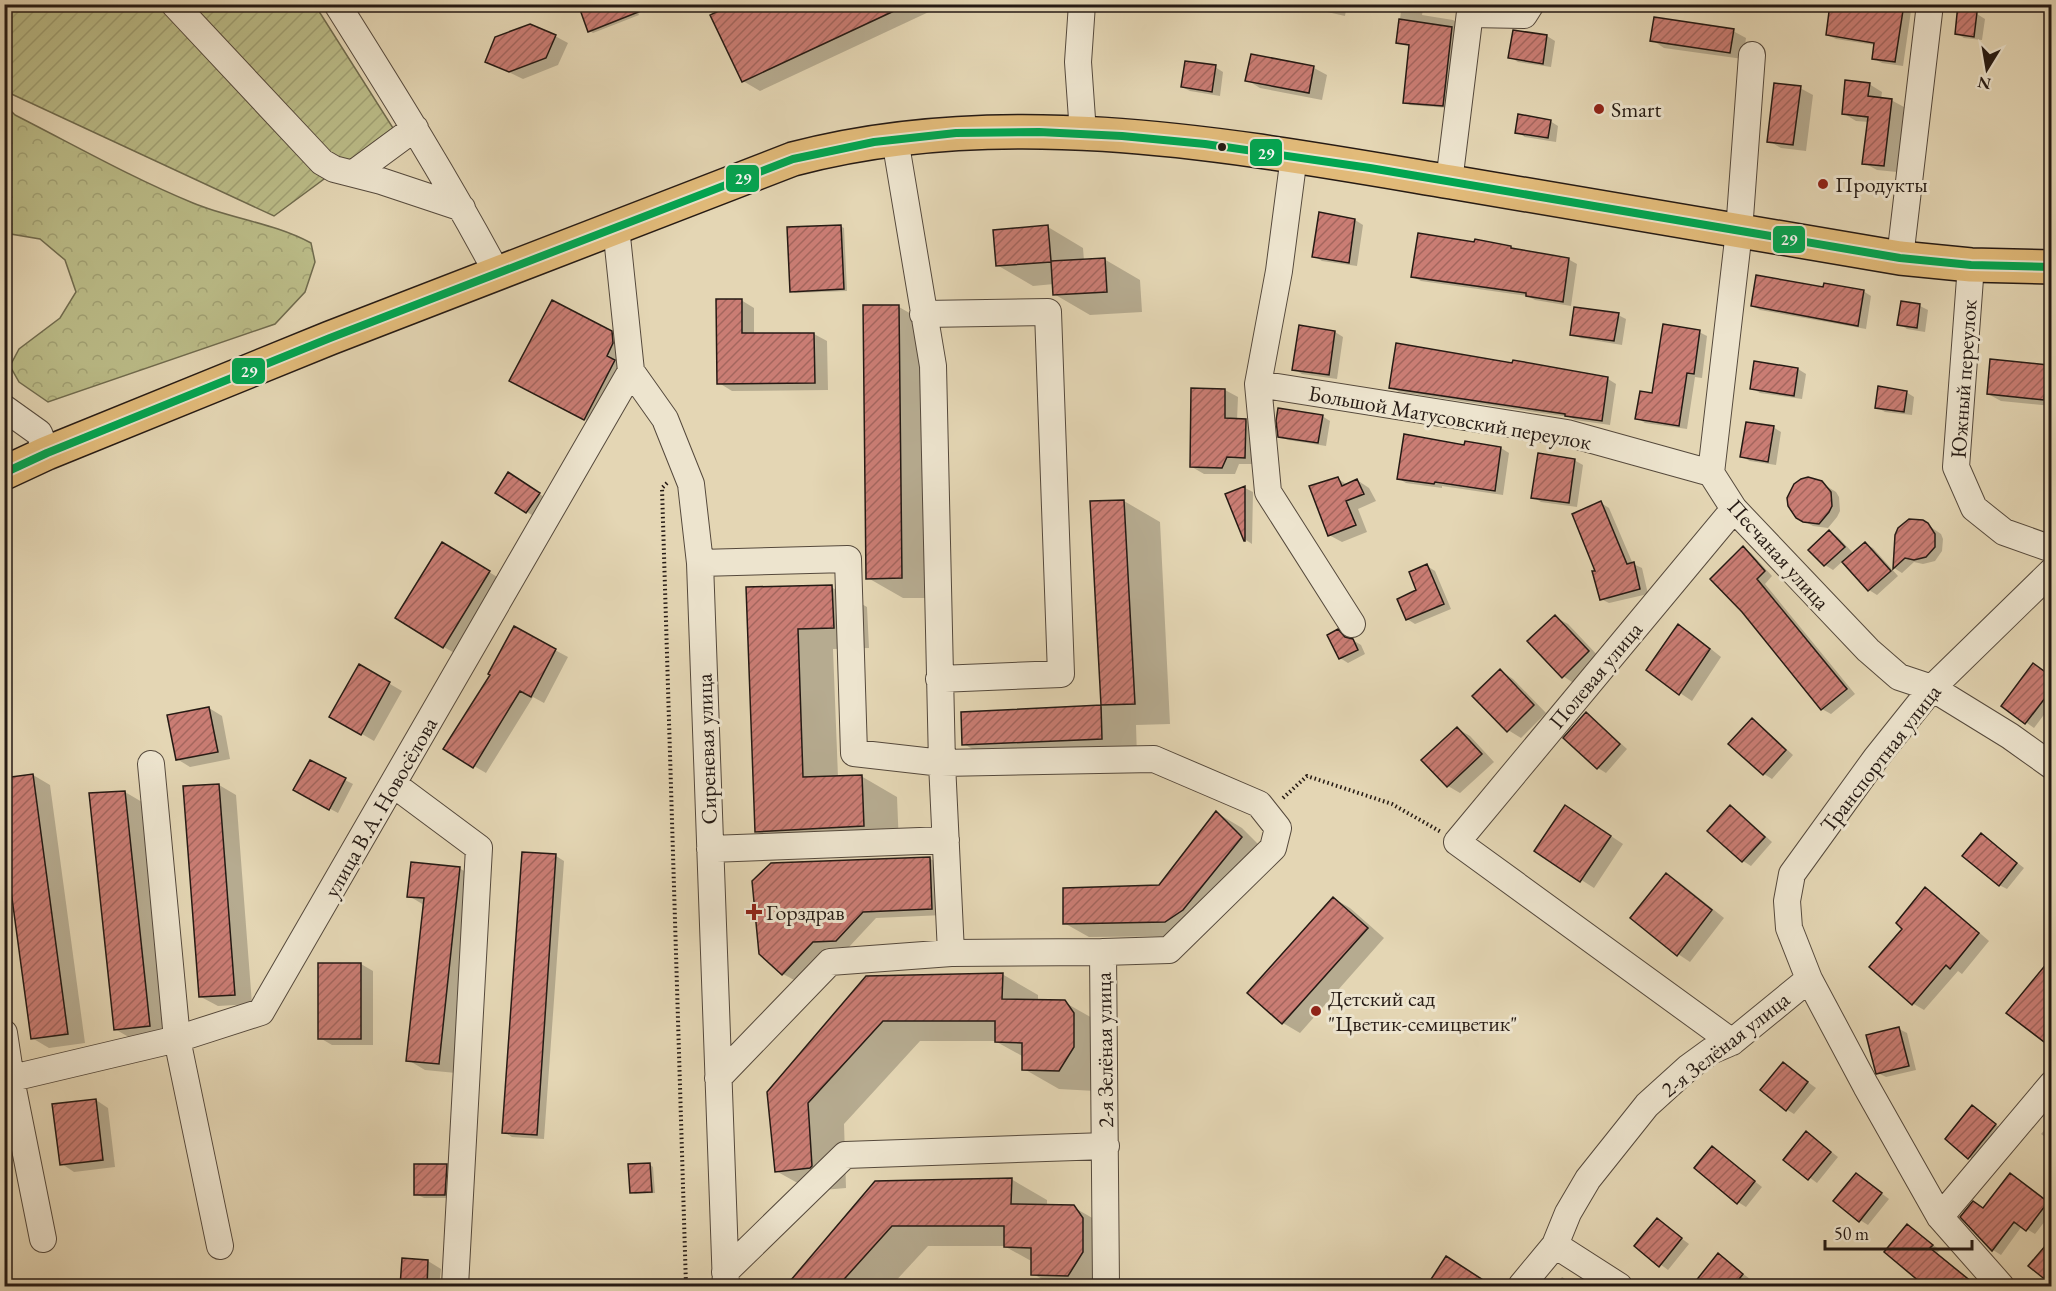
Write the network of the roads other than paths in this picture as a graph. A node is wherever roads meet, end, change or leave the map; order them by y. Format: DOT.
graph roads {
  1 [pos="174,4"];
  2 [pos="337,4"];
  3 [pos="1082,4"];
  4 [pos="1531,4"];
  5 [pos="1930,4"];
  6 [pos="1470,9"];
  7 [pos="1752,55"];
  8 [pos="415,128"];
  9 [pos="1083,133"];
  10 [pos="895,139"];
  11 [pos="1294,156"];
  12 [pos="354,173"];
  13 [pos="1449,182"];
  14 [pos="462,208"];
  15 [pos="616,227"];
  16 [pos="1739,231"];
  17 [pos="1900,258"];
  18 [pos="1971,266"];
  19 [pos="2052,267"];
  20 [pos="496,273"];
  21 [pos="923,314"];
  22 [pos="631,371"];
  23 [pos="1258,384"];
  24 [pos="4,408"];
  25 [pos="47,453"];
  26 [pos="4,473"];
  27 [pos="1711,473"];
  28 [pos="1734,508"];
  29 [pos="2052,549"];
  30 [pos="700,563"];
  31 [pos="2052,571"];
  32 [pos="1352,624"];
  33 [pos="939,679"];
  34 [pos="1932,688"];
  35 [pos="942,763"];
  36 [pos="151,764"];
  37 [pos="2052,766"];
  38 [pos="393,784"];
  39 [pos="946,840"];
  40 [pos="710,849"];
  41 [pos="1103,952"];
  42 [pos="951,953"];
  43 [pos="1809,979"];
  44 [pos="4,1033"];
  45 [pos="177,1039"];
  46 [pos="1732,1042"];
  47 [pos="718,1078"];
  48 [pos="8,1080"];
  49 [pos="2052,1084"];
  50 [pos="1106,1146"];
  51 [pos="1940,1217"];
  52 [pos="43,1239"];
  53 [pos="1556,1245"];
  54 [pos="220,1246"];
  55 [pos="726,1279"];
  56 [pos="455,1287"];
  57 [pos="1106,1287"];
  58 [pos="1521,1287"];
  59 [pos="1618,1287"];
  60 [pos="2001,1287"];
  1 -- 12 [label="street"];
  2 -- 8 [label="street"];
  3 -- 9 [label="street"];
  4 -- 6 [label="street"];
  5 -- 17 [label="street"];
  6 -- 13 [label="street"];
  7 -- 16 [label="street"];
  8 -- 12 [label="street"];
  8 -- 14 [label="street"];
  9 -- 10 [label="main road"];
  9 -- 11 [label="main road"];
  10 -- 15 [label="main road"];
  10 -- 21 [label="street"];
  11 -- 13 [label="main road"];
  11 -- 23 [label="street"];
  12 -- 14 [label="street"];
  13 -- 16 [label="main road"];
  14 -- 20 [label="street"];
  15 -- 20 [label="main road"];
  15 -- 22 [label="street, Сиреневая улица"];
  16 -- 17 [label="main road"];
  16 -- 27 [label="street"];
  17 -- 18 [label="main road"];
  18 -- 19 [label="main road"];
  18 -- 29 [label="street, Южный переулок"];
  20 -- 25 [label="main road"];
  21 -- 33 [label="street"];
  21 -- 33 [label="street"];
  22 -- 30 [label="street, Сиреневая улица"];
  22 -- 38 [label="street, улица В.А. Новосёлова"];
  23 -- 27 [label="street, Большой Матусовский переулок"];
  23 -- 32 [label="street"];
  24 -- 25 [label="street"];
  25 -- 26 [label="main road"];
  27 -- 28 [label="street, Песчаная улица"];
  28 -- 34 [label="street, Песчаная улица"];
  28 -- 46 [label="street, Полевая улица"];
  30 -- 35 [label="street"];
  30 -- 40 [label="street, Сиреневая улица"];
  31 -- 34 [label="street, Транспортная улица"];
  33 -- 35 [label="street"];
  34 -- 37 [label="street, Песчаная улица"];
  34 -- 43 [label="street, Транспортная улица"];
  35 -- 39 [label="street"];
  35 -- 41 [label="street"];
  36 -- 45 [label="street"];
  38 -- 45 [label="street, улица В.А. Новосёлова"];
  38 -- 56 [label="street"];
  39 -- 40 [label="street"];
  39 -- 42 [label="street"];
  40 -- 47 [label="street, Сиреневая улица"];
  41 -- 42 [label="street, 2-я Зелёная улица"];
  41 -- 50 [label="street, 2-я Зелёная улица"];
  42 -- 47 [label="street, 2-я Зелёная улица"];
  43 -- 46 [label="street, 2-я Зелёная улица"];
  43 -- 51 [label="street, Транспортная улица"];
  44 -- 48 [label="street"];
  45 -- 48 [label="street, улица В.А. Новосёлова"];
  45 -- 54 [label="street"];
  46 -- 53 [label="street, 2-я Зелёная улица"];
  47 -- 55 [label="street, Сиреневая улица"];
  48 -- 52 [label="street"];
  49 -- 51 [label="street"];
  50 -- 55 [label="street"];
  50 -- 57 [label="street, 2-я Зелёная улица"];
  51 -- 60 [label="street, Транспортная улица"];
  53 -- 58 [label="street, 2-я Зелёная улица"];
  53 -- 59 [label="street"];
}
